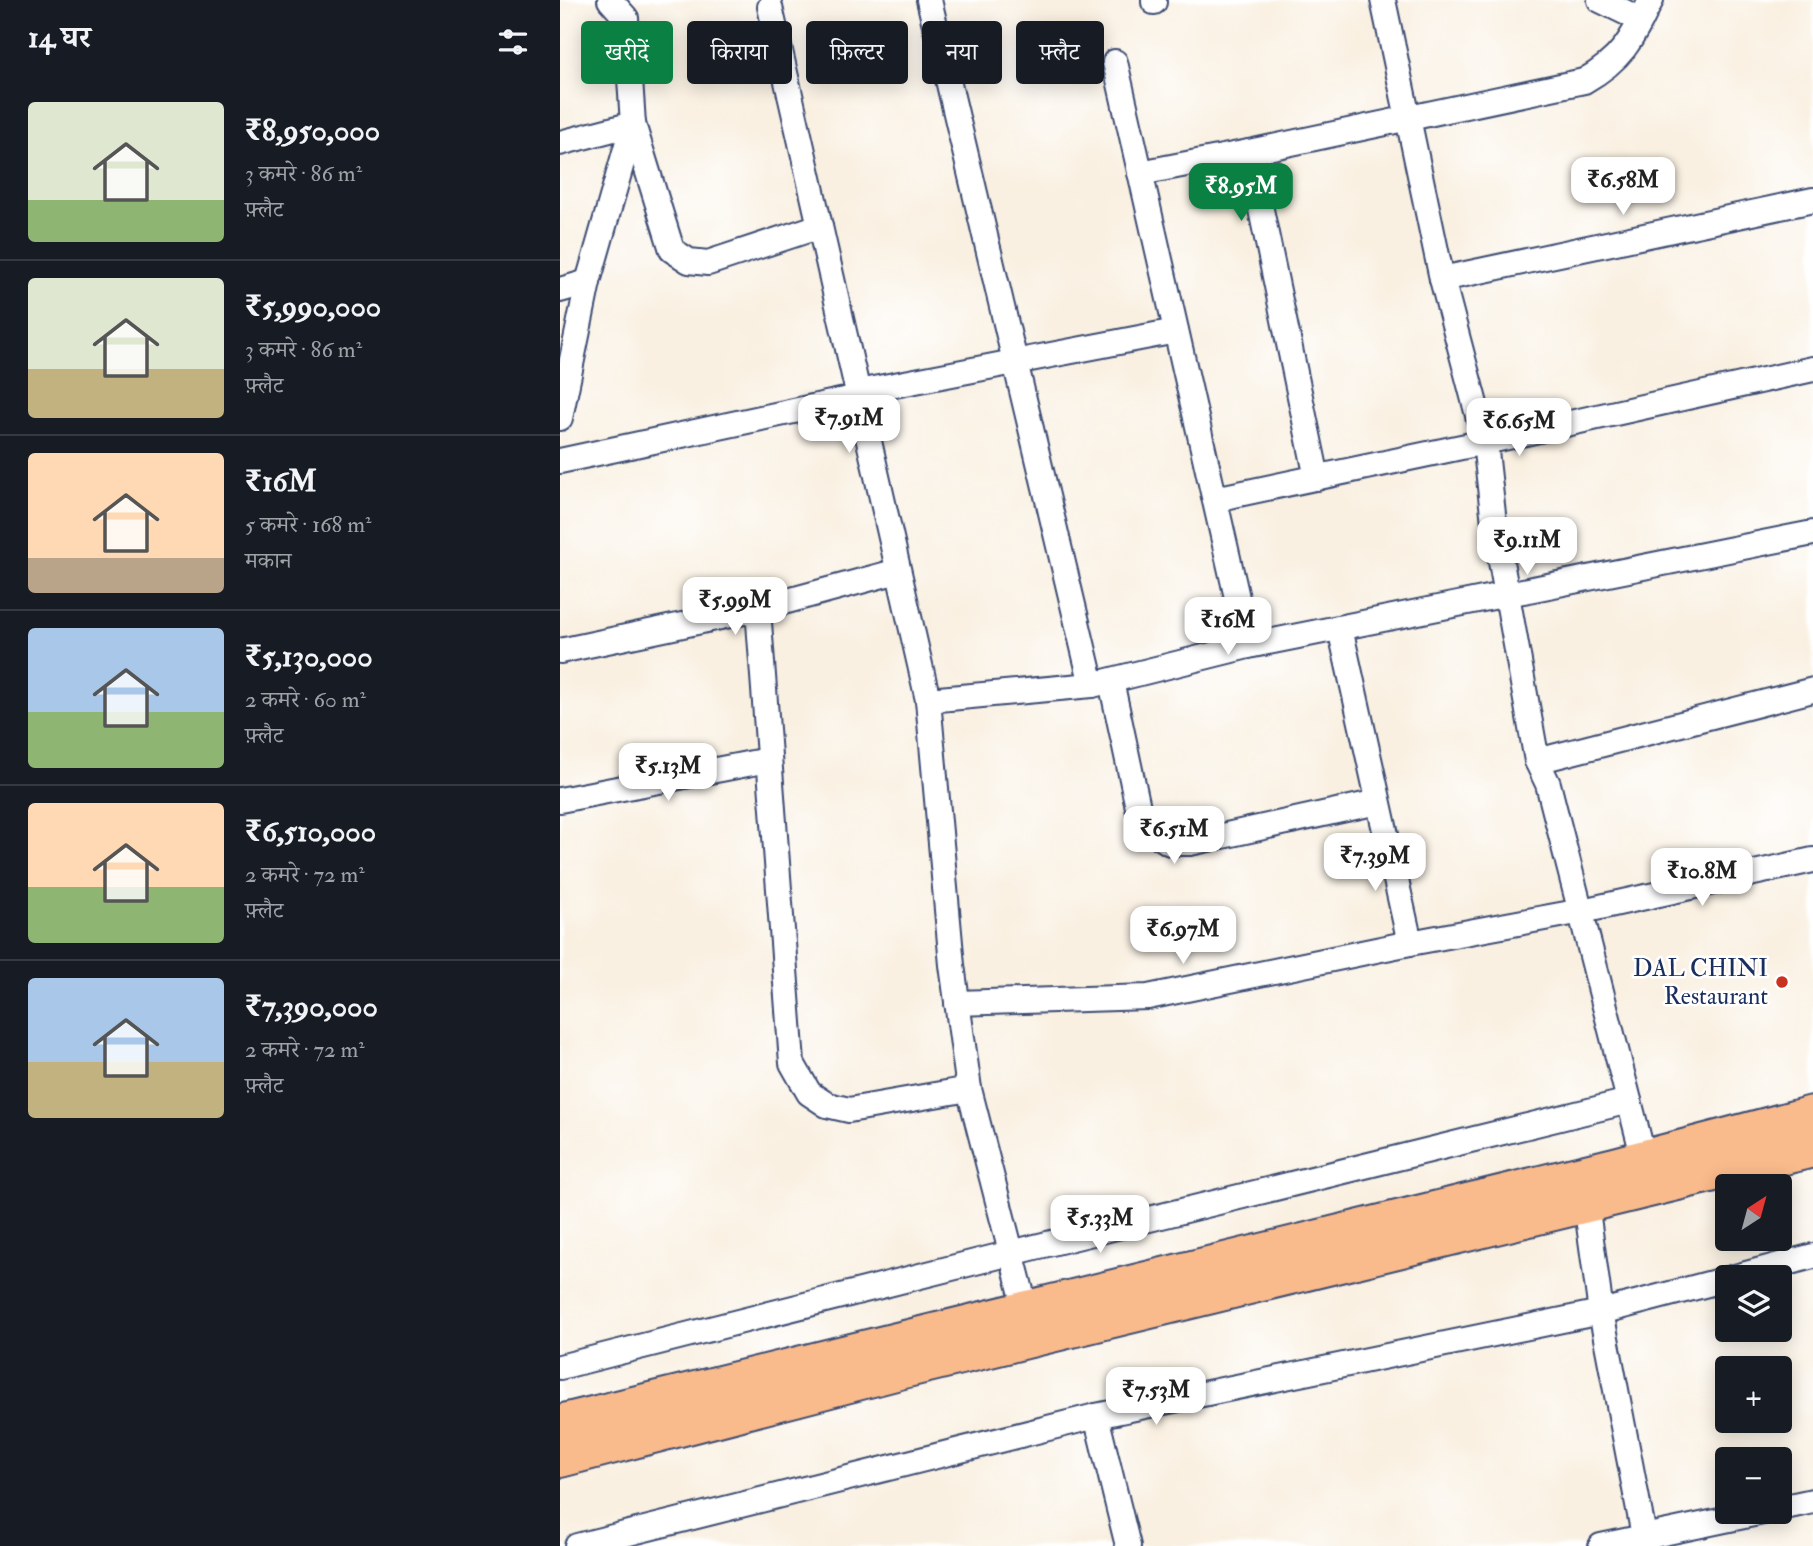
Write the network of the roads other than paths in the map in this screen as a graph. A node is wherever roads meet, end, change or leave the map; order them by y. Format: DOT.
graph roads {
  1 [pos="610,0"];
  2 [pos="929,0"];
  3 [pos="1382,0"];
  4 [pos="1600,0"];
  5 [pos="770,6"];
  6 [pos="1646,10"];
  7 [pos="1115,62"];
  8 [pos="1406,120"];
  9 [pos="633,124"];
  10 [pos="560,143"];
  11 [pos="1249,152"];
  12 [pos="1140,173"];
  13 [pos="1813,200"];
  14 [pos="820,226"];
  15 [pos="1442,279"];
  16 [pos="588,282"];
  17 [pos="560,290"];
  18 [pos="1176,331"];
  19 [pos="1015,362"];
  20 [pos="1813,369"];
  21 [pos="858,394"];
  22 [pos="560,418"];
  23 [pos="1485,442"];
  24 [pos="560,461"];
  25 [pos="1317,478"];
  26 [pos="1214,499"];
  27 [pos="1813,533"];
  28 [pos="898,571"];
  29 [pos="1507,595"];
  30 [pos="758,609"];
  31 [pos="1340,628"];
  32 [pos="1248,646"];
  33 [pos="560,651"];
  34 [pos="1102,683"];
  35 [pos="1813,690"];
  36 [pos="928,701"];
  37 [pos="768,760"];
  38 [pos="1537,761"];
  39 [pos="560,800"];
  40 [pos="1378,802"];
  41 [pos="1813,860"];
  42 [pos="1582,911"];
  43 [pos="1410,943"];
  44 [pos="957,1003"];
  45 [pos="969,1090"];
  46 [pos="1629,1101"];
  47 [pos="1813,1115"];
  48 [pos="1813,1148"];
  49 [pos="1644,1159"];
  50 [pos="1586,1203"];
  51 [pos="1011,1253"];
  52 [pos="1813,1256"];
  53 [pos="1779,1265"];
  54 [pos="1715,1282"];
  55 [pos="1026,1310"];
  56 [pos="1601,1312"];
  57 [pos="560,1367"];
  58 [pos="1096,1416"];
  59 [pos="560,1424"];
  60 [pos="560,1458"];
  61 [pos="1813,1501"];
  62 [pos="1792,1505"];
  63 [pos="1716,1524"];
  64 [pos="1645,1542"];
  65 [pos="577,1546"];
  66 [pos="1128,1546"];
  67 [pos="1601,1546"];
  1 -- 9 [label="street"];
  2 -- 19 [label="street"];
  3 -- 8 [label="street"];
  4 -- 6 [label="street"];
  5 -- 14 [label="street"];
  6 -- 8 [label="street"];
  7 -- 12 [label="street"];
  8 -- 11 [label="street"];
  8 -- 15 [label="street"];
  9 -- 10 [label="street"];
  9 -- 14 [label="street"];
  9 -- 16 [label="street"];
  11 -- 12 [label="street"];
  11 -- 25 [label="street"];
  12 -- 18 [label="street"];
  13 -- 15 [label="street"];
  14 -- 21 [label="street"];
  15 -- 23 [label="street"];
  16 -- 17 [label="street"];
  16 -- 22 [label="street"];
  18 -- 19 [label="street"];
  18 -- 26 [label="street"];
  19 -- 21 [label="street"];
  19 -- 34 [label="street"];
  20 -- 23 [label="street"];
  21 -- 24 [label="street"];
  21 -- 28 [label="street"];
  23 -- 25 [label="street"];
  23 -- 29 [label="street"];
  25 -- 26 [label="street"];
  26 -- 32 [label="street"];
  27 -- 29 [label="street"];
  28 -- 30 [label="street"];
  28 -- 36 [label="street"];
  29 -- 31 [label="street"];
  29 -- 38 [label="street"];
  30 -- 33 [label="street"];
  30 -- 37 [label="street"];
  31 -- 32 [label="street"];
  31 -- 40 [label="street"];
  32 -- 34 [label="street"];
  34 -- 36 [label="street"];
  34 -- 40 [label="street"];
  35 -- 38 [label="street"];
  36 -- 44 [label="street"];
  37 -- 39 [label="street"];
  37 -- 45 [label="street"];
  38 -- 42 [label="street"];
  40 -- 43 [label="street"];
  41 -- 42 [label="street"];
  42 -- 43 [label="street"];
  42 -- 46 [label="street"];
  43 -- 44 [label="street"];
  44 -- 45 [label="street"];
  45 -- 51 [label="street"];
  46 -- 49 [label="street"];
  46 -- 51 [label="street"];
  47 -- 49 [label="main road"];
  48 -- 50 [label="main road"];
  49 -- 55 [label="main road"];
  50 -- 56 [label="street"];
  50 -- 60 [label="main road"];
  51 -- 55 [label="street"];
  51 -- 57 [label="street"];
  52 -- 53 [label="street"];
  54 -- 56 [label="street"];
  55 -- 59 [label="main road"];
  56 -- 58 [label="street"];
  56 -- 64 [label="street"];
  58 -- 65 [label="street"];
  58 -- 66 [label="street"];
  61 -- 62 [label="street"];
  63 -- 64 [label="street"];
  64 -- 67 [label="street"];
}
